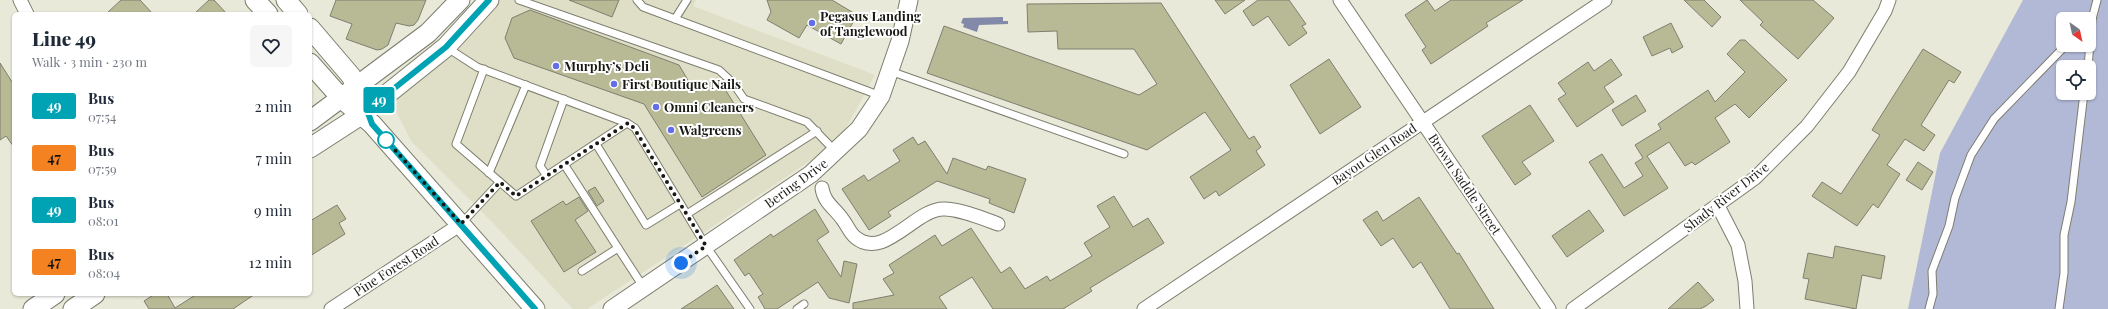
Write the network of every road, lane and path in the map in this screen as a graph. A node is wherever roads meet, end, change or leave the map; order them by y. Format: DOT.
graph roads {
  1 [pos="20,0"];
  2 [pos="255,0"];
  3 [pos="286,0"];
  4 [pos="460,0"];
  5 [pos="489,0"];
  6 [pos="519,0"];
  7 [pos="637,0"];
  8 [pos="687,0"];
  9 [pos="909,0"];
  10 [pos="1340,0"];
  11 [pos="1605,0"];
  12 [pos="1889,0"];
  13 [pos="2097,0"];
  14 [pos="26,12"];
  15 [pos="266,12"];
  16 [pos="296,12"];
  17 [pos="2093,12"];
  18 [pos="675,19"];
  19 [pos="312,30"];
  20 [pos="446,47"];
  21 [pos="2059,52"];
  22 [pos="312,65"];
  23 [pos="484,69"];
  24 [pos="890,71"];
  25 [pos="526,85"];
  26 [pos="358,87"];
  27 [pos="881,96"];
  28 [pos="342,99"];
  29 [pos="564,99"];
  30 [pos="2083,100"];
  31 [pos="367,116"];
  32 [pos="312,120"];
  33 [pos="1423,122"];
  34 [pos="628,123"];
  35 [pos="817,131"];
  36 [pos="596,144"];
  37 [pos="312,147"];
  38 [pos="836,152"];
  39 [pos="1124,154"];
  40 [pos="564,164"];
  41 [pos="489,173"];
  42 [pos="811,174"];
  43 [pos="547,176"];
  44 [pos="500,182"];
  45 [pos="680,204"];
  46 [pos="1718,206"];
  47 [pos="687,214"];
  48 [pos="461,224"];
  49 [pos="998,224"];
  50 [pos="706,246"];
  51 [pos="618,248"];
  52 [pos="582,271"];
  53 [pos="644,288"];
  54 [pos="52,296"];
  55 [pos="92,296"];
  56 [pos="804,304"];
  57 [pos="33,309"];
  58 [pos="73,309"];
  59 [pos="331,309"];
  60 [pos="535,309"];
  61 [pos="612,309"];
  62 [pos="750,309"];
  63 [pos="797,309"];
  64 [pos="1144,309"];
  65 [pos="1549,309"];
  66 [pos="1573,309"];
  67 [pos="1747,309"];
  68 [pos="1929,309"];
  69 [pos="2058,309"];
  1 -- 14 [label="street"];
  2 -- 15 [label="main road"];
  3 -- 16 [label="main road"];
  4 -- 26 [label="main road"];
  5 -- 20 [label="main road"];
  6 -- 35 [label="lane"];
  7 -- 18 [label="lane"];
  8 -- 18 [label="lane"];
  9 -- 24 [label="street, Bering Drive"];
  10 -- 33 [label="street, Brown Saddle Street"];
  11 -- 33 [label="street, Bayou Glen Road"];
  12 -- 46 [label="street, Shady River Drive"];
  13 -- 17 [label="lane"];
  18 -- 27 [label="lane"];
  19 -- 26 [label="main road"];
  20 -- 23 [label="lane"];
  20 -- 31 [label="main road"];
  21 -- 68 [label="lane"];
  22 -- 28 [label="main road"];
  23 -- 25 [label="lane"];
  23 -- 41 [label="lane"];
  24 -- 27 [label="street, Bering Drive"];
  24 -- 39 [label="lane"];
  25 -- 29 [label="lane"];
  25 -- 41 [label="lane"];
  26 -- 28 [label="main road"];
  26 -- 31 [label="main road"];
  27 -- 38 [label="street, Bering Drive"];
  28 -- 31 [label="main road"];
  28 -- 32 [label="main road"];
  29 -- 34 [label="lane"];
  29 -- 43 [label="lane"];
  30 -- 69 [label="lane"];
  31 -- 37 [label="main road"];
  31 -- 48 [label="main road"];
  33 -- 64 [label="street, Bayou Glen Road"];
  33 -- 65 [label="street, Brown Saddle Street"];
  34 -- 36 [label="lane"];
  34 -- 45 [label="lane"];
  35 -- 38 [label="lane"];
  35 -- 47 [label="lane"];
  36 -- 40 [label="lane"];
  36 -- 45 [label="lane"];
  38 -- 42 [label="street, Bering Drive"];
  40 -- 43 [label="lane"];
  40 -- 51 [label="lane"];
  41 -- 44 [label="lane"];
  42 -- 49 [label="street"];
  42 -- 50 [label="street, Bering Drive"];
  43 -- 44 [label="lane"];
  44 -- 48 [label="lane"];
  45 -- 47 [label="lane"];
  46 -- 66 [label="street, Shady River Drive"];
  46 -- 67 [label="street"];
  47 -- 50 [label="lane"];
  48 -- 59 [label="street, Pine Forest Road"];
  48 -- 60 [label="main road"];
  50 -- 53 [label="street, Bering Drive"];
  50 -- 62 [label="lane"];
  51 -- 52 [label="lane"];
  51 -- 53 [label="lane"];
  53 -- 61 [label="street, Bering Drive"];
  54 -- 57 [label="main road"];
  55 -- 58 [label="main road"];
  56 -- 63 [label="lane"];
}
